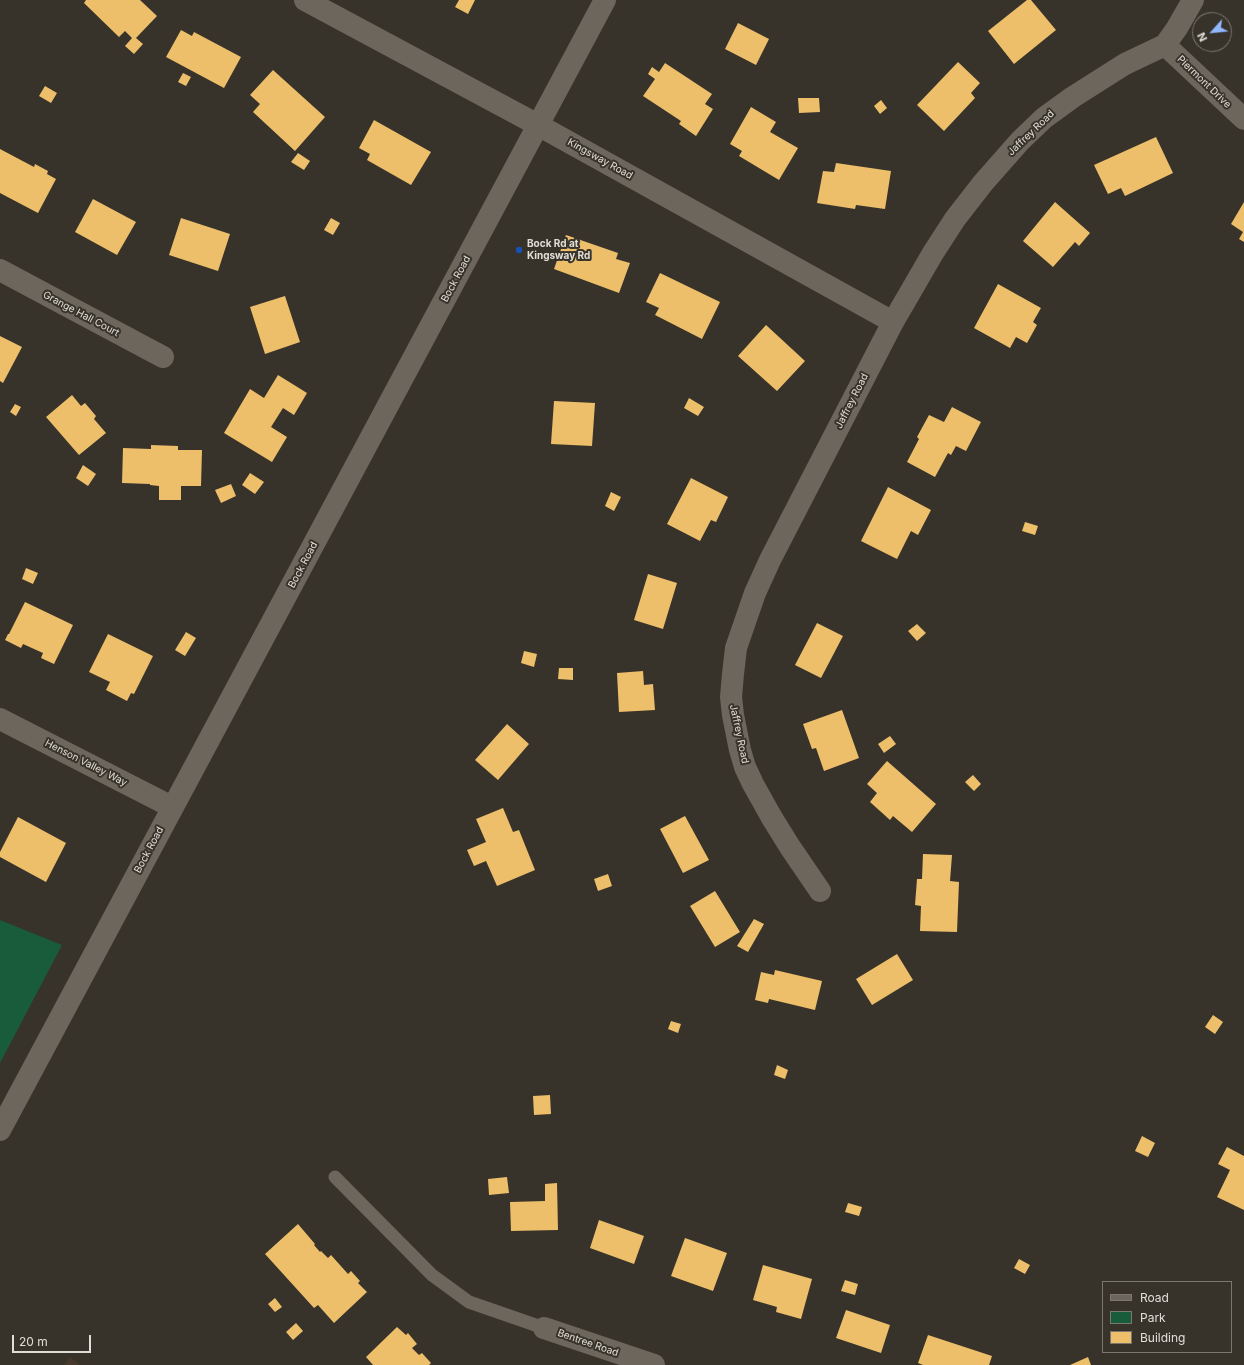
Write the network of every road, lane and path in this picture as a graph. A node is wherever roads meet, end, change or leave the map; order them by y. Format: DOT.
graph roads {
  1 [pos="305,0"];
  2 [pos="605,0"];
  3 [pos="1193,0"];
  4 [pos="1165,45"];
  5 [pos="1244,119"];
  6 [pos="538,125"];
  7 [pos="0,270"];
  8 [pos="893,322"];
  9 [pos="163,357"];
  10 [pos="0,719"];
  11 [pos="172,807"];
  12 [pos="820,891"];
  13 [pos="0,1130"];
  14 [pos="335,1177"];
  15 [pos="544,1328"];
  16 [pos="654,1365"];
  1 -- 6 [label="street, Kingsway Road"];
  2 -- 6 [label="street, Bock Road"];
  3 -- 4 [label="street, Jaffrey Road"];
  4 -- 5 [label="street, Piermont Drive"];
  4 -- 8 [label="street, Jaffrey Road"];
  6 -- 8 [label="street, Kingsway Road"];
  6 -- 11 [label="street, Bock Road"];
  7 -- 9 [label="street, Grange Hall Court"];
  8 -- 12 [label="street, Jaffrey Road"];
  10 -- 11 [label="street, Henson Valley Way"];
  11 -- 13 [label="street, Bock Road"];
  14 -- 15 [label="lane"];
  15 -- 16 [label="street, Bentree Road"];
}
